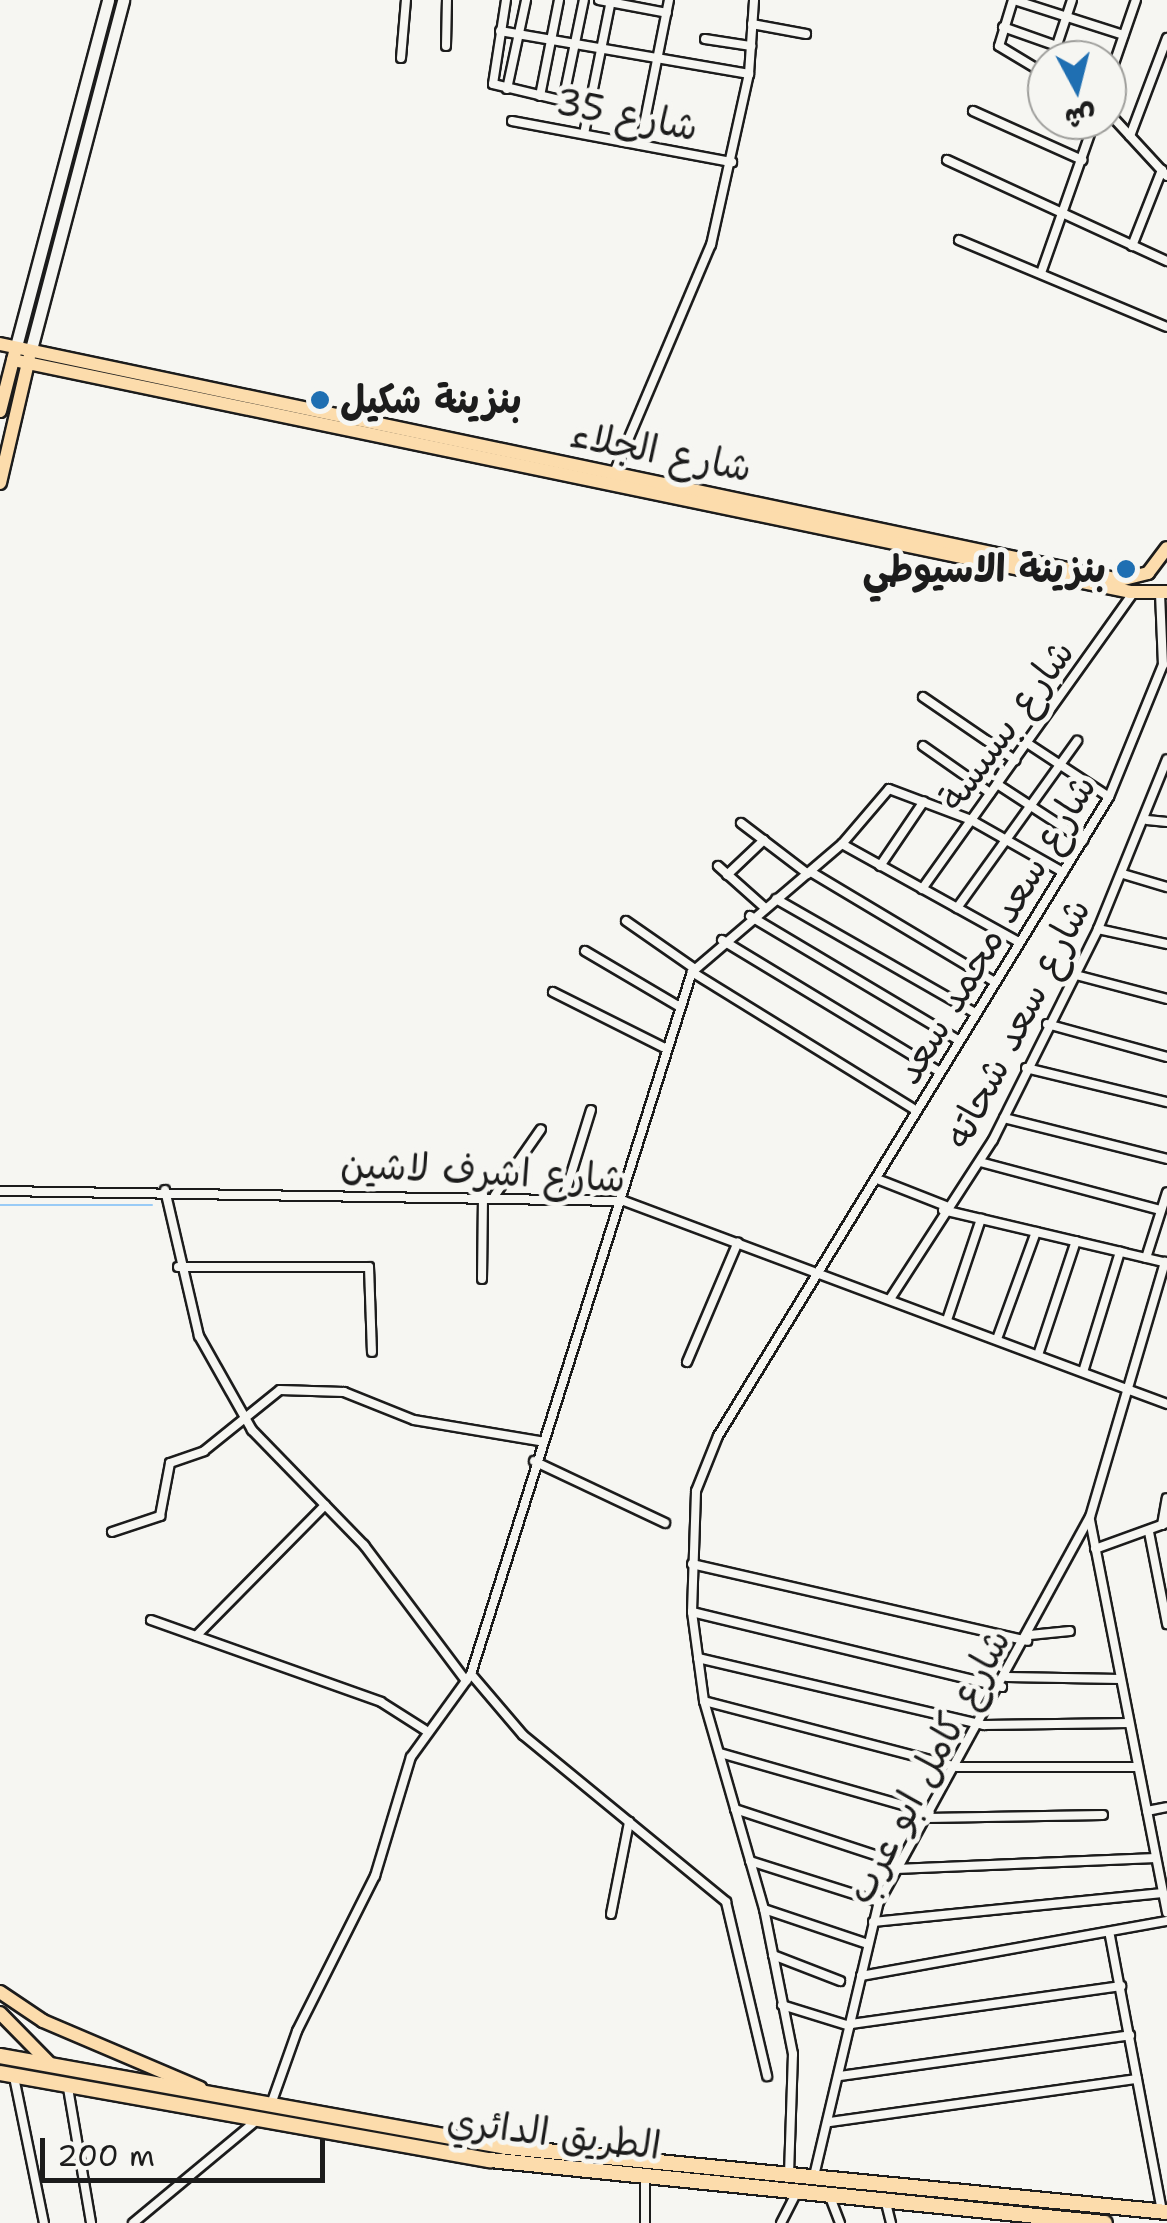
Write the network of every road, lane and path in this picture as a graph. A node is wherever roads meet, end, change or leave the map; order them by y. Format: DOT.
graph roads {
  1 [pos="108,0"];
  2 [pos="123,0"];
  3 [pos="406,0"];
  4 [pos="447,0"];
  5 [pos="506,0"];
  6 [pos="526,0"];
  7 [pos="559,0"];
  8 [pos="584,0"];
  9 [pos="599,0"];
  10 [pos="670,0"];
  11 [pos="754,0"];
  12 [pos="1014,0"];
  13 [pos="1072,0"];
  14 [pos="1136,0"];
  15 [pos="611,1"];
  16 [pos="667,13"];
  17 [pos="1066,17"];
  18 [pos="752,24"];
  19 [pos="1004,27"];
  20 [pos="500,31"];
  21 [pos="519,34"];
  22 [pos="806,34"];
  23 [pos="1124,35"];
  24 [pos="1167,38"];
  25 [pos="705,39"];
  26 [pos="551,40"];
  27 [pos="1040,40"];
  28 [pos="1059,40"];
  29 [pos="1122,40"];
  30 [pos="574,44"];
  31 [pos="446,46"];
  32 [pos="751,46"];
  33 [pos="601,49"];
  34 [pos="94,50"];
  35 [pos="109,54"];
  36 [pos="401,58"];
  37 [pos="658,62"];
  38 [pos="1027,64"];
  39 [pos="749,74"];
  40 [pos="507,89"];
  41 [pos="540,96"];
  42 [pos="562,101"];
  43 [pos="589,107"];
  44 [pos="973,110"];
  45 [pos="512,121"];
  46 [pos="1127,133"];
  47 [pos="584,134"];
  48 [pos="1130,136"];
  49 [pos="1088,140"];
  50 [pos="640,145"];
  51 [pos="947,160"];
  52 [pos="1082,160"];
  53 [pos="732,162"];
  54 [pos="1164,172"];
  55 [pos="1062,214"];
  56 [pos="959,240"];
  57 [pos="1132,246"];
  58 [pos="1167,261"];
  59 [pos="1041,273"];
  60 [pos="1167,327"];
  61 [pos="0,344"];
  62 [pos="14,355"];
  63 [pos="29,358"];
  64 [pos="0,374"];
  65 [pos="5,390"];
  66 [pos="256,403"];
  67 [pos="0,410"];
  68 [pos="614,473"];
  69 [pos="0,482"];
  70 [pos="923,542"];
  71 [pos="1167,551"];
  72 [pos="1134,592"];
  73 [pos="1164,592"];
  74 [pos="923,697"];
  75 [pos="1077,741"];
  76 [pos="1027,743"];
  77 [pos="923,746"];
  78 [pos="1167,759"];
  79 [pos="1015,760"];
  80 [pos="1060,765"];
  81 [pos="998,784"];
  82 [pos="990,794"];
  83 [pos="1109,797"];
  84 [pos="924,801"];
  85 [pos="1031,806"];
  86 [pos="971,820"];
  87 [pos="1147,820"];
  88 [pos="1167,822"];
  89 [pos="741,823"];
  90 [pos="764,840"];
  91 [pos="1007,840"];
  92 [pos="1083,840"];
  93 [pos="842,844"];
  94 [pos="718,866"];
  95 [pos="880,866"];
  96 [pos="1063,872"];
  97 [pos="810,873"];
  98 [pos="1123,874"];
  99 [pos="727,876"];
  100 [pos="1167,886"];
  101 [pos="922,890"];
  102 [pos="776,899"];
  103 [pos="764,907"];
  104 [pos="957,908"];
  105 [pos="750,916"];
  106 [pos="626,921"];
  107 [pos="1098,929"];
  108 [pos="722,940"];
  109 [pos="1019,942"];
  110 [pos="1167,944"];
  111 [pos="585,950"];
  112 [pos="693,970"];
  113 [pos="1072,974"];
  114 [pos="995,982"];
  115 [pos="553,992"];
  116 [pos="1167,999"];
  117 [pos="680,1008"];
  118 [pos="975,1014"];
  119 [pos="1047,1024"];
  120 [pos="958,1040"];
  121 [pos="664,1047"];
  122 [pos="1167,1056"];
  123 [pos="1026,1068"];
  124 [pos="940,1072"];
  125 [pos="1167,1102"];
  126 [pos="590,1110"];
  127 [pos="917,1111"];
  128 [pos="1004,1118"];
  129 [pos="541,1129"];
  130 [pos="1167,1159"];
  131 [pos="980,1162"];
  132 [pos="878,1180"];
  133 [pos="0,1190"];
  134 [pos="165,1190"];
  135 [pos="1167,1192"];
  136 [pos="482,1195"];
  137 [pos="495,1195"];
  138 [pos="564,1197"];
  139 [pos="624,1201"];
  140 [pos="944,1208"];
  141 [pos="1162,1210"];
  142 [pos="981,1219"];
  143 [pos="1036,1232"];
  144 [pos="1076,1241"];
  145 [pos="738,1242"];
  146 [pos="1120,1252"];
  147 [pos="1146,1258"];
  148 [pos="1166,1263"];
  149 [pos="178,1266"];
  150 [pos="821,1277"];
  151 [pos="482,1280"];
  152 [pos="890,1299"];
  153 [pos="947,1320"];
  154 [pos="997,1338"];
  155 [pos="372,1352"];
  156 [pos="1038,1355"];
  157 [pos="687,1362"];
  158 [pos="1083,1372"];
  159 [pos="1133,1391"];
  160 [pos="1167,1404"];
  161 [pos="243,1414"];
  162 [pos="540,1441"];
  163 [pos="534,1461"];
  164 [pos="1167,1498"];
  165 [pos="325,1505"];
  166 [pos="1090,1518"];
  167 [pos="665,1523"];
  168 [pos="1164,1524"];
  169 [pos="112,1532"];
  170 [pos="1149,1532"];
  171 [pos="1095,1549"];
  172 [pos="692,1564"];
  173 [pos="692,1612"];
  174 [pos="151,1620"];
  175 [pos="1167,1624"];
  176 [pos="1070,1631"];
  177 [pos="196,1636"];
  178 [pos="1028,1638"];
  179 [pos="698,1658"];
  180 [pos="468,1677"];
  181 [pos="1007,1678"];
  182 [pos="1120,1679"];
  183 [pos="1002,1687"];
  184 [pos="704,1702"];
  185 [pos="1129,1723"];
  186 [pos="984,1725"];
  187 [pos="425,1730"];
  188 [pos="720,1753"];
  189 [pos="958,1766"];
  190 [pos="1138,1767"];
  191 [pos="1167,1807"];
  192 [pos="735,1809"];
  193 [pos="1147,1811"];
  194 [pos="928,1815"];
  195 [pos="1103,1815"];
  196 [pos="629,1822"];
  197 [pos="1156,1858"];
  198 [pos="750,1862"];
  199 [pos="897,1866"];
  200 [pos="1163,1893"];
  201 [pos="878,1902"];
  202 [pos="764,1910"];
  203 [pos="1167,1913"];
  204 [pos="610,1914"];
  205 [pos="1167,1921"];
  206 [pos="873,1922"];
  207 [pos="1110,1936"];
  208 [pos="868,1944"];
  209 [pos="773,1955"];
  210 [pos="861,1976"];
  211 [pos="840,1981"];
  212 [pos="1121,1986"];
  213 [pos="0,1992"];
  214 [pos="782,2005"];
  215 [pos="0,2013"];
  216 [pos="851,2025"];
  217 [pos="1130,2035"];
  218 [pos="0,2056"];
  219 [pos="52,2066"];
  220 [pos="7,2075"];
  221 [pos="767,2076"];
  222 [pos="840,2076"];
  223 [pos="1137,2079"];
  224 [pos="68,2088"];
  225 [pos="225,2099"];
  226 [pos="270,2107"];
  227 [pos="256,2121"];
  228 [pos="830,2122"];
  229 [pos="645,2171"];
  230 [pos="812,2181"];
  231 [pos="792,2186"];
  232 [pos="830,2197"];
  233 [pos="1016,2198"];
  234 [pos="886,2203"];
  235 [pos="1164,2212"];
  236 [pos="1016,2214"];
  237 [pos="44,2223"];
  238 [pos="91,2223"];
  239 [pos="133,2223"];
  240 [pos="645,2223"];
  241 [pos="780,2223"];
  242 [pos="840,2223"];
  243 [pos="891,2223"];
  244 [pos="1105,2223"];
  1 -- 34 [label="street"];
  2 -- 35 [label="street"];
  3 -- 36 [label="street"];
  4 -- 31 [label="street"];
  5 -- 20 [label="street"];
  6 -- 21 [label="street"];
  7 -- 26 [label="street"];
  8 -- 30 [label="street"];
  9 -- 15 [label="street"];
  10 -- 16 [label="street"];
  11 -- 18 [label="street"];
  12 -- 17 [label="street"];
  12 -- 19 [label="street"];
  13 -- 17 [label="street"];
  14 -- 23 [label="street"];
  15 -- 16 [label="street"];
  15 -- 33 [label="street"];
  16 -- 37 [label="street"];
  17 -- 23 [label="street"];
  17 -- 28 [label="street"];
  18 -- 22 [label="street"];
  18 -- 32 [label="street"];
  19 -- 27 [label="street"];
  19 -- 38 [label="street"];
  20 -- 21 [label="street"];
  20 -- 40 [label="street"];
  21 -- 26 [label="street"];
  21 -- 40 [label="street"];
  23 -- 29 [label="street"];
  24 -- 48 [label="street"];
  25 -- 32 [label="street"];
  26 -- 30 [label="street"];
  26 -- 41 [label="street"];
  30 -- 33 [label="street"];
  30 -- 42 [label="street"];
  32 -- 39 [label="street"];
  33 -- 37 [label="street"];
  33 -- 43 [label="street"];
  34 -- 35 [label="street"];
  34 -- 62 [label="street"];
  35 -- 63 [label="street"];
  37 -- 39 [label="street"];
  37 -- 50 [label="street"];
  39 -- 53 [label="street"];
  40 -- 41 [label="street"];
  41 -- 42 [label="street"];
  42 -- 43 [label="street"];
  43 -- 47 [label="street"];
  44 -- 52 [label="street"];
  45 -- 47 [label="street, شارع 35"];
  46 -- 48 [label="street"];
  47 -- 50 [label="street, شارع 35"];
  48 -- 54 [label="street"];
  49 -- 52 [label="street"];
  50 -- 53 [label="street, شارع 35"];
  51 -- 55 [label="street"];
  52 -- 55 [label="street"];
  53 -- 68 [label="street"];
  54 -- 57 [label="street"];
  55 -- 57 [label="street"];
  55 -- 59 [label="street"];
  56 -- 59 [label="street"];
  57 -- 58 [label="street"];
  59 -- 60 [label="street"];
  61 -- 62 [label="main road"];
  62 -- 63 [label="main road, شارع الجلاء"];
  62 -- 65 [label="main road"];
  63 -- 66 [label="main road, شارع الجلاء"];
  63 -- 69 [label="main road"];
  64 -- 65 [label="main road"];
  65 -- 67 [label="main road"];
  66 -- 68 [label="main road, شارع الجلاء"];
  66 -- 70 [label="main road, شارع الجلاء"];
  68 -- 70 [label="main road, شارع الجلاء"];
  70 -- 71 [label="main road, شارع الجلاء"];
  70 -- 72 [label="main road, شارع الجلاء"];
  72 -- 73 [label="main road, شارع الجلاء"];
  72 -- 76 [label="street, شارع بسيسة"];
  73 -- 83 [label="street, شارع سعد محمد سعد"];
  74 -- 79 [label="street"];
  75 -- 80 [label="street"];
  76 -- 79 [label="street, شارع بسيسة"];
  76 -- 80 [label="street"];
  77 -- 82 [label="street"];
  78 -- 87 [label="street, شارع سعد شحاته"];
  79 -- 81 [label="street, شارع بسيسة"];
  80 -- 83 [label="street"];
  80 -- 85 [label="street"];
  81 -- 82 [label="street, شارع بسيسة"];
  81 -- 85 [label="street"];
  82 -- 86 [label="street, شارع بسيسة"];
  83 -- 92 [label="street, شارع سعد محمد سعد"];
  84 -- 86 [label="street"];
  84 -- 93 [label="street"];
  84 -- 95 [label="street"];
  85 -- 91 [label="street"];
  85 -- 92 [label="street"];
  86 -- 91 [label="street"];
  86 -- 101 [label="street, شارع بسيسة"];
  87 -- 88 [label="street"];
  87 -- 98 [label="street, شارع سعد شحاته"];
  89 -- 90 [label="street"];
  90 -- 97 [label="street"];
  90 -- 99 [label="street"];
  91 -- 96 [label="street"];
  91 -- 104 [label="street"];
  92 -- 96 [label="street, شارع سعد محمد سعد"];
  93 -- 95 [label="street"];
  93 -- 97 [label="street"];
  94 -- 99 [label="street"];
  95 -- 101 [label="street"];
  96 -- 109 [label="street, شارع سعد محمد سعد"];
  97 -- 102 [label="street"];
  97 -- 114 [label="street"];
  98 -- 100 [label="street"];
  98 -- 107 [label="street, شارع سعد شحاته"];
  99 -- 103 [label="street"];
  101 -- 104 [label="street"];
  102 -- 103 [label="street"];
  102 -- 118 [label="street"];
  103 -- 105 [label="street"];
  104 -- 109 [label="street"];
  105 -- 108 [label="street"];
  105 -- 120 [label="street"];
  106 -- 112 [label="street"];
  107 -- 110 [label="street"];
  107 -- 113 [label="street, شارع سعد شحاته"];
  108 -- 112 [label="street"];
  108 -- 124 [label="street"];
  109 -- 114 [label="street, شارع سعد محمد سعد"];
  111 -- 117 [label="street"];
  112 -- 117 [label="street"];
  112 -- 127 [label="street"];
  113 -- 116 [label="street"];
  113 -- 119 [label="street, شارع سعد شحاته"];
  114 -- 118 [label="street, شارع سعد محمد سعد"];
  115 -- 121 [label="street"];
  117 -- 121 [label="street"];
  118 -- 120 [label="street, شارع سعد محمد سعد"];
  119 -- 122 [label="street"];
  119 -- 123 [label="street, شارع سعد شحاته"];
  120 -- 124 [label="street, شارع سعد محمد سعد"];
  121 -- 139 [label="street"];
  123 -- 125 [label="street"];
  123 -- 128 [label="street, شارع سعد شحاته"];
  124 -- 127 [label="street, شارع سعد محمد سعد"];
  126 -- 138 [label="street"];
  127 -- 132 [label="street, شارع سعد محمد سعد"];
  128 -- 130 [label="street"];
  128 -- 131 [label="street, شارع سعد شحاته"];
  129 -- 137 [label="street"];
  131 -- 140 [label="street, شارع سعد شحاته"];
  131 -- 141 [label="street"];
  132 -- 140 [label="street"];
  132 -- 150 [label="street, شارع سعد محمد سعد"];
  133 -- 134 [label="street, شارع اشرف لاشين"];
  134 -- 136 [label="street, شارع اشرف لاشين"];
  134 -- 149 [label="street"];
  135 -- 141 [label="street"];
  136 -- 137 [label="street, شارع اشرف لاشين"];
  136 -- 151 [label="street"];
  137 -- 138 [label="street, شارع اشرف لاشين"];
  138 -- 139 [label="street, شارع اشرف لاشين"];
  139 -- 145 [label="street, شارع اشرف لاشين"];
  139 -- 162 [label="street"];
  140 -- 142 [label="street"];
  140 -- 152 [label="street, شارع سعد شحاته"];
  141 -- 147 [label="street"];
  142 -- 143 [label="street"];
  142 -- 153 [label="street"];
  143 -- 144 [label="street"];
  143 -- 154 [label="street"];
  144 -- 146 [label="street"];
  144 -- 156 [label="street"];
  145 -- 150 [label="street, شارع اشرف لاشين"];
  145 -- 157 [label="street"];
  146 -- 147 [label="street"];
  146 -- 158 [label="street"];
  147 -- 148 [label="street"];
  148 -- 159 [label="street, شارع كامل ابو عرب"];
  149 -- 155 [label="street"];
  149 -- 161 [label="street"];
  150 -- 152 [label="street, شارع اشرف لاشين"];
  150 -- 172 [label="street, شارع سعد محمد سعد"];
  152 -- 153 [label="street, شارع اشرف لاشين"];
  153 -- 154 [label="street, شارع اشرف لاشين"];
  154 -- 156 [label="street, شارع اشرف لاشين"];
  156 -- 158 [label="street, شارع اشرف لاشين"];
  158 -- 159 [label="street, شارع اشرف لاشين"];
  159 -- 160 [label="street, شارع اشرف لاشين"];
  159 -- 166 [label="street, شارع كامل ابو عرب"];
  161 -- 162 [label="street"];
  161 -- 165 [label="street"];
  161 -- 169 [label="street"];
  162 -- 163 [label="street"];
  163 -- 167 [label="street"];
  163 -- 180 [label="street"];
  164 -- 168 [label="street"];
  165 -- 177 [label="street"];
  165 -- 180 [label="street"];
  166 -- 171 [label="street"];
  166 -- 178 [label="street, شارع كامل ابو عرب"];
  168 -- 170 [label="street"];
  170 -- 171 [label="street"];
  170 -- 175 [label="street"];
  171 -- 182 [label="street"];
  172 -- 173 [label="street, شارع سعد محمد سعد"];
  172 -- 178 [label="street"];
  173 -- 179 [label="street, شارع سعد محمد سعد"];
  173 -- 183 [label="street"];
  174 -- 177 [label="street"];
  176 -- 178 [label="street"];
  177 -- 187 [label="street"];
  178 -- 181 [label="street, شارع كامل ابو عرب"];
  179 -- 184 [label="street, شارع سعد محمد سعد"];
  179 -- 186 [label="street"];
  180 -- 187 [label="street"];
  180 -- 196 [label="street"];
  181 -- 182 [label="street"];
  181 -- 183 [label="street, شارع كامل ابو عرب"];
  182 -- 185 [label="street"];
  183 -- 186 [label="street, شارع كامل ابو عرب"];
  184 -- 188 [label="street, شارع سعد محمد سعد"];
  184 -- 189 [label="street"];
  185 -- 186 [label="street"];
  185 -- 190 [label="street"];
  186 -- 189 [label="street, شارع كامل ابو عرب"];
  187 -- 226 [label="street"];
  188 -- 192 [label="street, شارع سعد محمد سعد"];
  188 -- 194 [label="street"];
  189 -- 190 [label="street"];
  189 -- 194 [label="street, شارع كامل ابو عرب"];
  190 -- 193 [label="street"];
  191 -- 193 [label="street"];
  192 -- 198 [label="street, شارع سعد محمد سعد"];
  192 -- 199 [label="street"];
  193 -- 197 [label="street"];
  194 -- 195 [label="street"];
  194 -- 199 [label="street, شارع كامل ابو عرب"];
  196 -- 204 [label="street"];
  196 -- 221 [label="street"];
  197 -- 199 [label="street"];
  197 -- 200 [label="street"];
  198 -- 201 [label="street"];
  198 -- 202 [label="street, شارع سعد محمد سعد"];
  199 -- 201 [label="street, شارع كامل ابو عرب"];
  200 -- 203 [label="street"];
  200 -- 206 [label="street"];
  201 -- 206 [label="street, شارع كامل ابو عرب"];
  202 -- 208 [label="street"];
  202 -- 209 [label="street, شارع سعد محمد سعد"];
  205 -- 207 [label="street"];
  206 -- 208 [label="street, شارع كامل ابو عرب"];
  207 -- 210 [label="street"];
  207 -- 212 [label="street"];
  208 -- 210 [label="street, شارع كامل ابو عرب"];
  209 -- 211 [label="street"];
  209 -- 214 [label="street, شارع سعد محمد سعد"];
  210 -- 216 [label="street, شارع كامل ابو عرب"];
  212 -- 216 [label="street"];
  212 -- 217 [label="street"];
  213 -- 225 [label="main road, الطريق الدائري"];
  214 -- 216 [label="street"];
  214 -- 231 [label="street, شارع سعد محمد سعد"];
  215 -- 219 [label="main road"];
  216 -- 222 [label="street, شارع كامل ابو عرب"];
  217 -- 222 [label="street"];
  217 -- 223 [label="street"];
  218 -- 219 [label="highway, الطريق الدائري"];
  219 -- 225 [label="highway, الطريق الدائري"];
  220 -- 224 [label="highway, الطريق الدائري"];
  220 -- 237 [label="street"];
  222 -- 228 [label="street, شارع كامل ابو عرب"];
  223 -- 228 [label="street"];
  223 -- 235 [label="street"];
  224 -- 227 [label="highway, الطريق الدائري"];
  224 -- 238 [label="street"];
  225 -- 226 [label="highway, الطريق الدائري"];
  226 -- 229 [label="highway, الطريق الدائري"];
  227 -- 229 [label="highway, الطريق الدائري"];
  227 -- 239 [label="street"];
  228 -- 230 [label="street, شارع كامل ابو عرب"];
  229 -- 231 [label="highway, الطريق الدائري"];
  229 -- 240 [label="street"];
  230 -- 231 [label="highway, الطريق الدائري"];
  230 -- 233 [label="highway, الطريق الدائري"];
  231 -- 232 [label="highway, الطريق الدائري"];
  231 -- 241 [label="street"];
  232 -- 234 [label="highway, الطريق الدائري"];
  232 -- 242 [label="street"];
  233 -- 235 [label="highway, الطريق الدائري"];
  233 -- 236 [label="highway"];
  234 -- 236 [label="highway, الطريق الدائري"];
  234 -- 243 [label="street"];
  236 -- 244 [label="highway, الطريق الدائري"];
}
